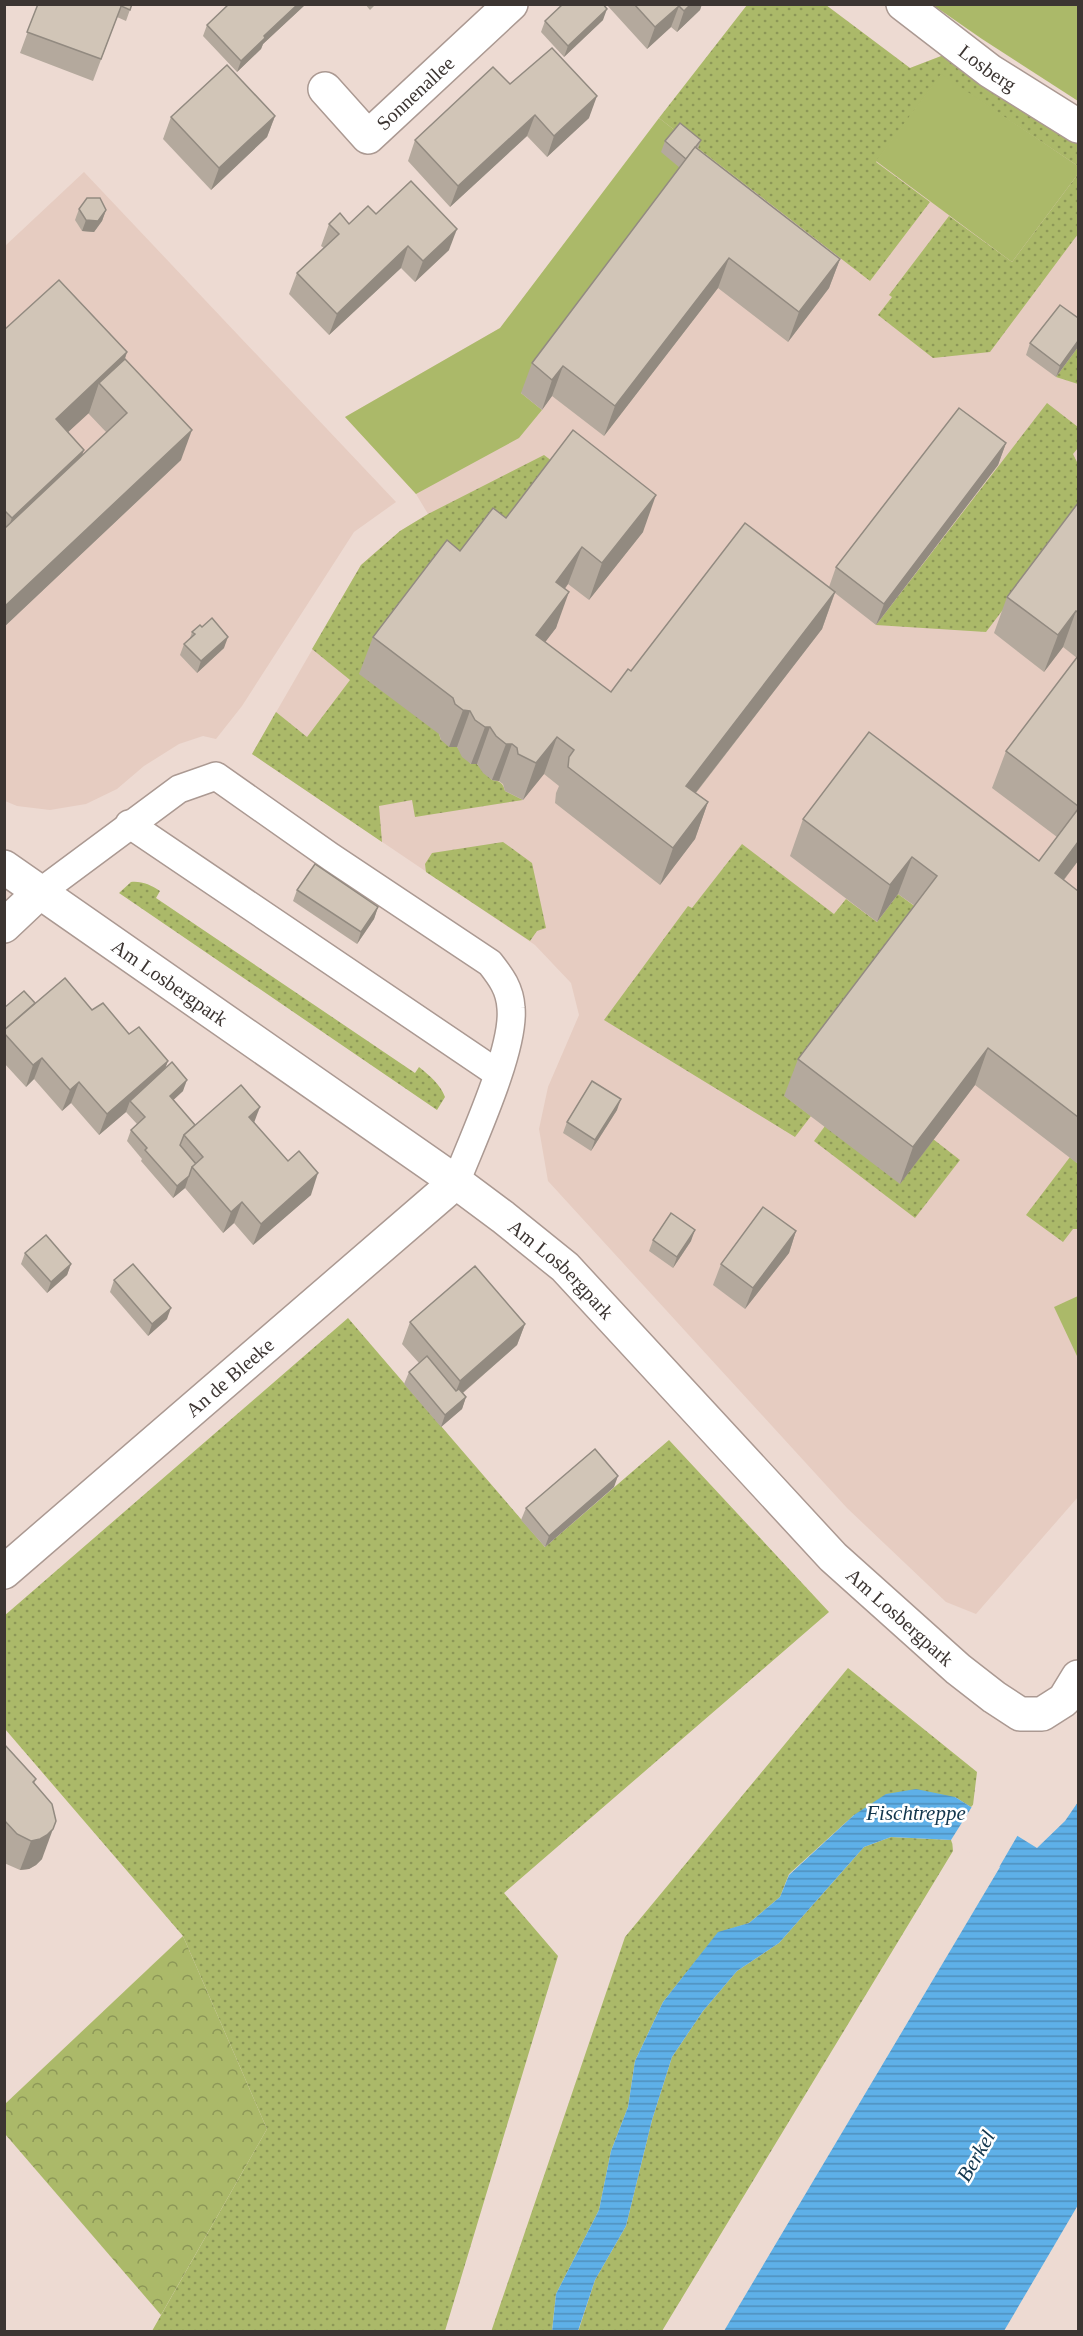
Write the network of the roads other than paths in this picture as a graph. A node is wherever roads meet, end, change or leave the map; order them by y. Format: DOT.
graph roads {
  1 [pos="511,4"];
  2 [pos="903,4"];
  3 [pos="325,89"];
  4 [pos="1078,126"];
  5 [pos="129,824"];
  6 [pos="4,867"];
  7 [pos="39,893"];
  8 [pos="4,926"];
  9 [pos="497,1073"];
  10 [pos="456,1182"];
  11 [pos="4,1572"];
  12 [pos="1071,1688"];
  1 -- 3 [label="street, Sonnenallee"];
  2 -- 4 [label="street, Losberg"];
  5 -- 7 [label="lane"];
  5 -- 9 [label="lane"];
  5 -- 9 [label="lane"];
  6 -- 7 [label="street, Am Losbergpark"];
  7 -- 8 [label="street"];
  7 -- 10 [label="street, Am Losbergpark"];
  9 -- 10 [label="lane"];
  10 -- 11 [label="street, An de Bleeke"];
  10 -- 12 [label="street, Am Losbergpark"];
}
